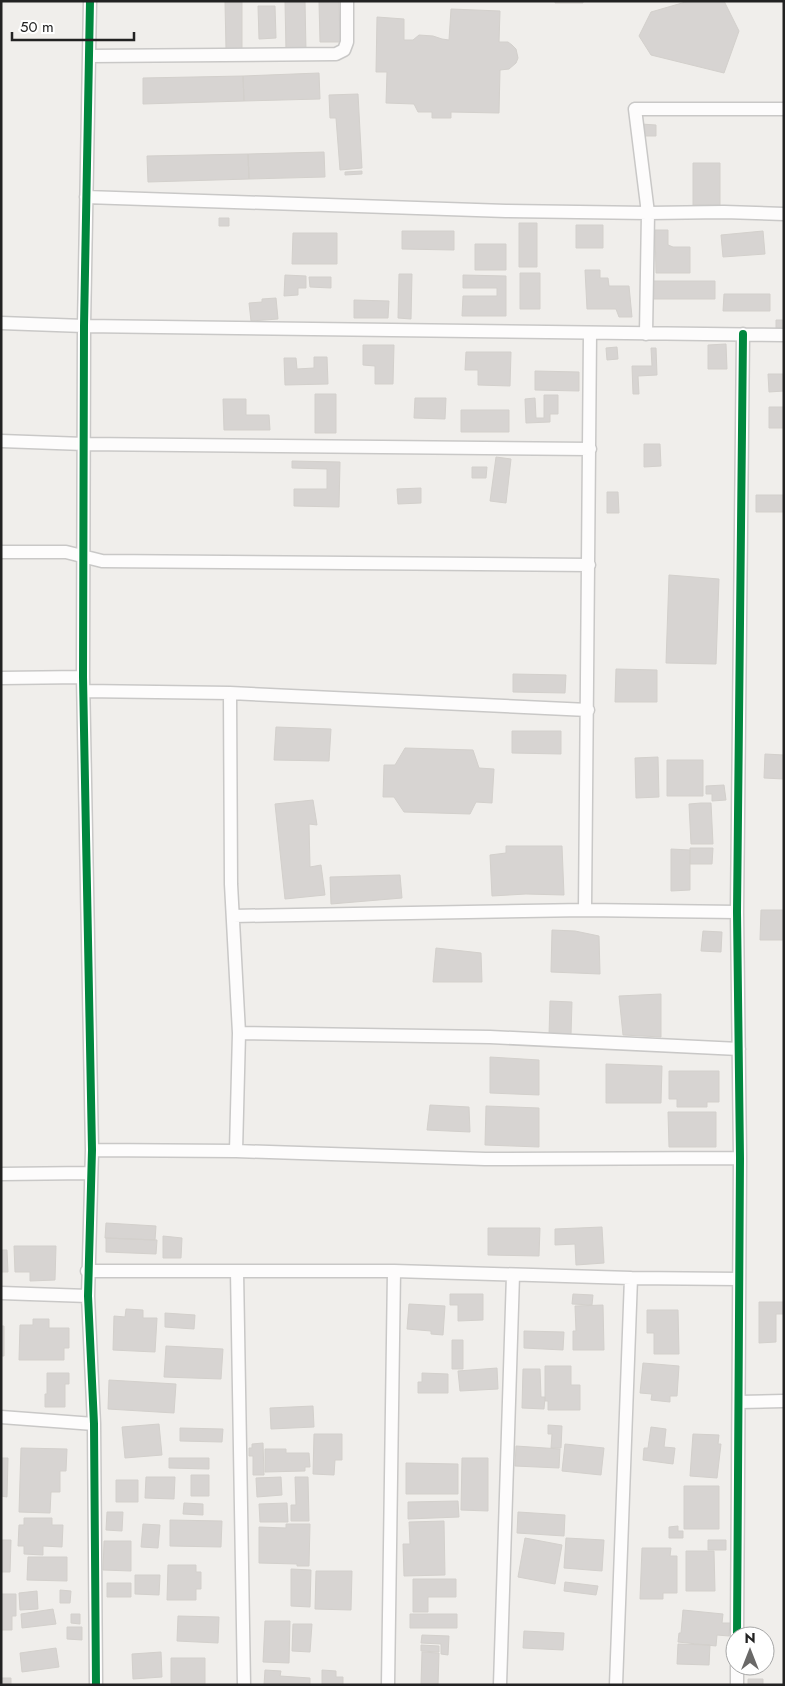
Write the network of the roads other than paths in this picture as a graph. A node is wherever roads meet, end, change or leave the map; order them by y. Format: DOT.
graph roads {
  1 [pos="90,1"];
  2 [pos="348,1"];
  3 [pos="89,56"];
  4 [pos="784,109"];
  5 [pos="86,197"];
  6 [pos="648,214"];
  7 [pos="784,214"];
  8 [pos="1,323"];
  9 [pos="84,326"];
  10 [pos="590,334"];
  11 [pos="646,334"];
  12 [pos="743,334"];
  13 [pos="784,335"];
  14 [pos="1,441"];
  15 [pos="84,444"];
  16 [pos="590,449"];
  17 [pos="1,552"];
  18 [pos="84,556"];
  19 [pos="589,565"];
  20 [pos="83,677"];
  21 [pos="1,678"];
  22 [pos="84,691"];
  23 [pos="230,693"];
  24 [pos="588,710"];
  25 [pos="585,910"];
  26 [pos="737,912"];
  27 [pos="233,916"];
  28 [pos="239,1033"];
  29 [pos="738,1049"];
  30 [pos="92,1150"];
  31 [pos="236,1151"];
  32 [pos="740,1158"];
  33 [pos="90,1173"];
  34 [pos="1,1174"];
  35 [pos="237,1270"];
  36 [pos="88,1271"];
  37 [pos="394,1271"];
  38 [pos="513,1275"];
  39 [pos="631,1278"];
  40 [pos="739,1279"];
  41 [pos="1,1293"];
  42 [pos="88,1296"];
  43 [pos="739,1402"];
  44 [pos="784,1402"];
  45 [pos="1,1417"];
  46 [pos="94,1424"];
  47 [pos="737,1626"];
  48 [pos="96,1685"];
  49 [pos="244,1685"];
  50 [pos="388,1685"];
  51 [pos="500,1685"];
  52 [pos="616,1685"];
  1 -- 3 [label="street"];
  2 -- 3 [label="street"];
  3 -- 5 [label="street"];
  4 -- 6 [label="street"];
  5 -- 6 [label="street"];
  5 -- 9 [label="street"];
  6 -- 7 [label="street"];
  6 -- 11 [label="street"];
  8 -- 9 [label="street"];
  9 -- 10 [label="street"];
  9 -- 15 [label="street"];
  10 -- 11 [label="street"];
  10 -- 16 [label="street"];
  11 -- 12 [label="street"];
  12 -- 13 [label="street"];
  12 -- 26 [label="street"];
  14 -- 15 [label="street"];
  15 -- 16 [label="street"];
  15 -- 18 [label="street"];
  16 -- 19 [label="street"];
  17 -- 18 [label="street"];
  18 -- 19 [label="street"];
  18 -- 20 [label="street"];
  19 -- 24 [label="street"];
  20 -- 21 [label="street"];
  20 -- 22 [label="street"];
  22 -- 23 [label="street"];
  22 -- 30 [label="street"];
  23 -- 24 [label="street"];
  23 -- 27 [label="street"];
  24 -- 25 [label="street"];
  25 -- 26 [label="street"];
  25 -- 27 [label="street"];
  26 -- 29 [label="street"];
  27 -- 28 [label="street"];
  28 -- 29 [label="street"];
  28 -- 31 [label="street"];
  29 -- 32 [label="street"];
  30 -- 31 [label="street"];
  30 -- 33 [label="street"];
  31 -- 32 [label="street"];
  32 -- 40 [label="street"];
  33 -- 34 [label="street"];
  33 -- 36 [label="street"];
  35 -- 36 [label="street"];
  35 -- 37 [label="street"];
  35 -- 49 [label="street"];
  36 -- 42 [label="street"];
  37 -- 38 [label="street"];
  37 -- 50 [label="street"];
  38 -- 39 [label="street"];
  38 -- 51 [label="street"];
  39 -- 40 [label="street"];
  39 -- 52 [label="street"];
  40 -- 43 [label="street"];
  41 -- 42 [label="street"];
  42 -- 46 [label="street"];
  43 -- 44 [label="street"];
  43 -- 47 [label="street"];
  45 -- 46 [label="street"];
  46 -- 48 [label="street"];
}
